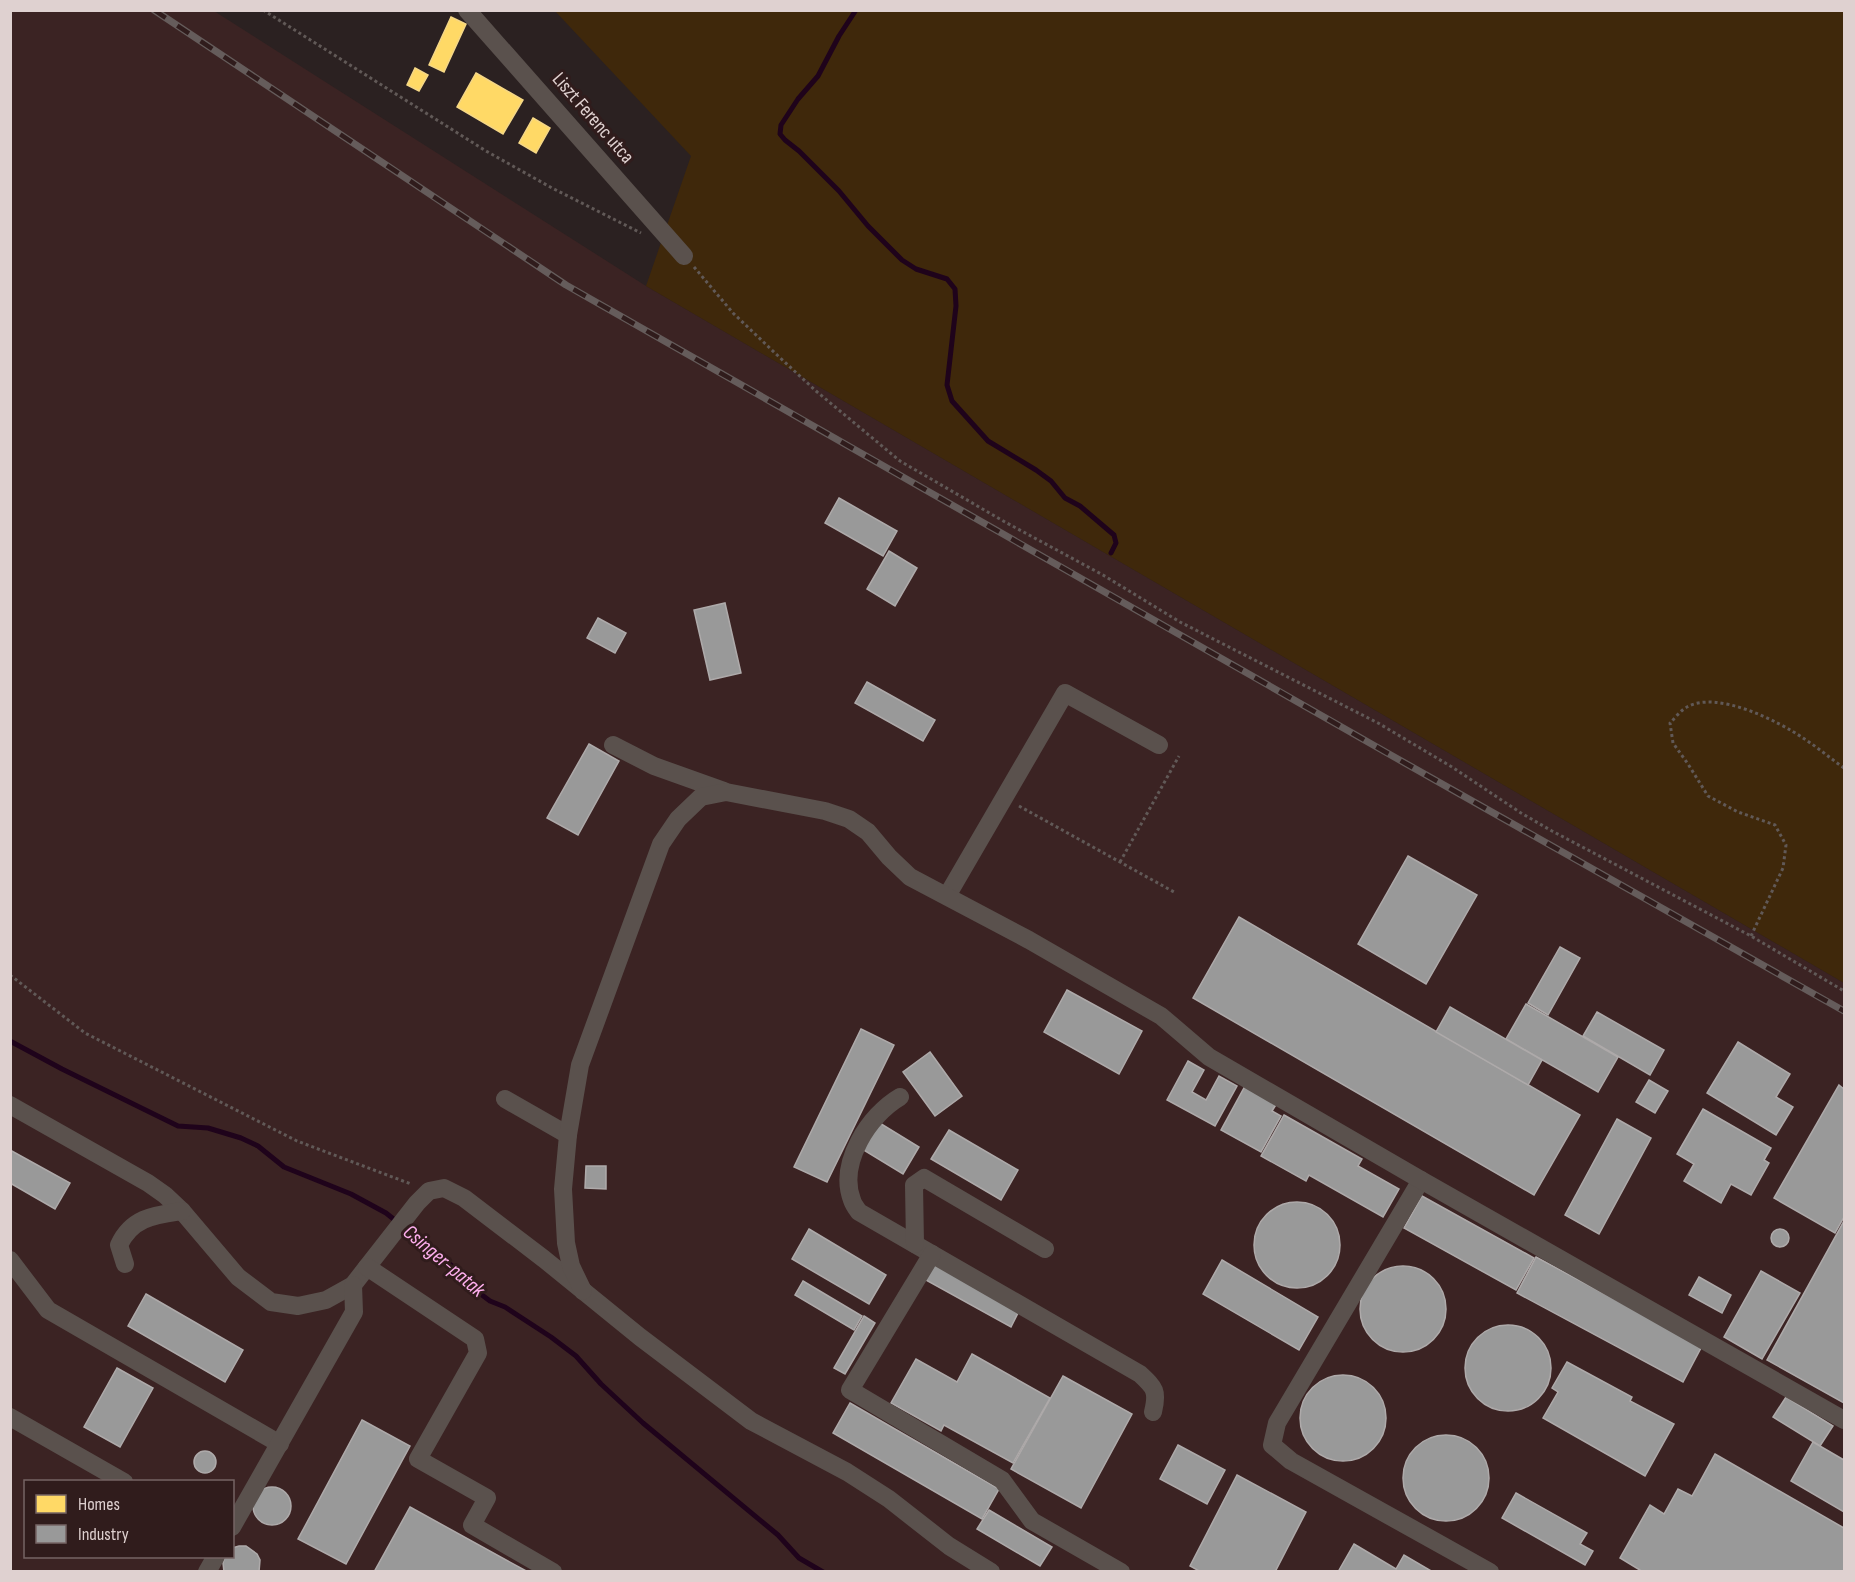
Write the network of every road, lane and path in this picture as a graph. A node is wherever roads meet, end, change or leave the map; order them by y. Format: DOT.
graph roads {
  1 [pos="263,10"];
  2 [pos="467,10"];
  3 [pos="644,235"];
  4 [pos="684,256"];
  5 [pos="613,745"];
  6 [pos="1159,745"];
  7 [pos="1179,756"];
  8 [pos="1845,768"];
  9 [pos="726,792"];
  10 [pos="1004,797"];
  11 [pos="1120,862"];
  12 [pos="1174,892"];
  13 [pos="947,896"];
  14 [pos="1751,936"];
  15 [pos="10,975"];
  16 [pos="1845,991"];
  17 [pos="900,1097"];
  18 [pos="505,1099"];
  19 [pos="10,1105"];
  20 [pos="568,1135"];
  21 [pos="1421,1180"];
  22 [pos="429,1191"];
  23 [pos="182,1211"];
  24 [pos="915,1244"];
  25 [pos="1045,1249"];
  26 [pos="932,1254"];
  27 [pos="10,1260"];
  28 [pos="125,1264"];
  29 [pos="367,1267"];
  30 [pos="353,1285"];
  31 [pos="583,1291"];
  32 [pos="1153,1412"];
  33 [pos="10,1417"];
  34 [pos="1845,1420"];
  35 [pos="280,1444"];
  36 [pos="120,1480"];
  37 [pos="234,1524"];
  38 [pos="215,1558"];
  39 [pos="1093,1565"];
  40 [pos="207,1572"];
  41 [pos="553,1572"];
  42 [pos="991,1572"];
  43 [pos="1121,1572"];
  44 [pos="1490,1572"];
  1 -- 3 [label="path"];
  2 -- 4 [label="street, Liszt Ferenc utca"];
  4 -- 14 [label="path"];
  5 -- 9 [label="street"];
  6 -- 10 [label="street"];
  7 -- 11 [label="path"];
  8 -- 14 [label="path"];
  9 -- 13 [label="street"];
  9 -- 20 [label="street"];
  10 -- 11 [label="path"];
  10 -- 13 [label="street"];
  11 -- 12 [label="path"];
  13 -- 21 [label="street"];
  14 -- 16 [label="path"];
  15 -- 22 [label="path"];
  17 -- 24 [label="street"];
  18 -- 20 [label="street"];
  19 -- 23 [label="street"];
  20 -- 31 [label="street"];
  21 -- 34 [label="street"];
  21 -- 44 [label="street"];
  22 -- 29 [label="street"];
  22 -- 31 [label="street"];
  23 -- 28 [label="street"];
  23 -- 30 [label="street"];
  24 -- 25 [label="street"];
  24 -- 26 [label="street"];
  26 -- 32 [label="street"];
  26 -- 39 [label="street"];
  27 -- 35 [label="street"];
  29 -- 30 [label="street"];
  29 -- 41 [label="street"];
  30 -- 35 [label="street"];
  31 -- 42 [label="street"];
  33 -- 36 [label="street"];
  35 -- 37 [label="street"];
  38 -- 40 [label="street"];
  39 -- 43 [label="street"];
}
